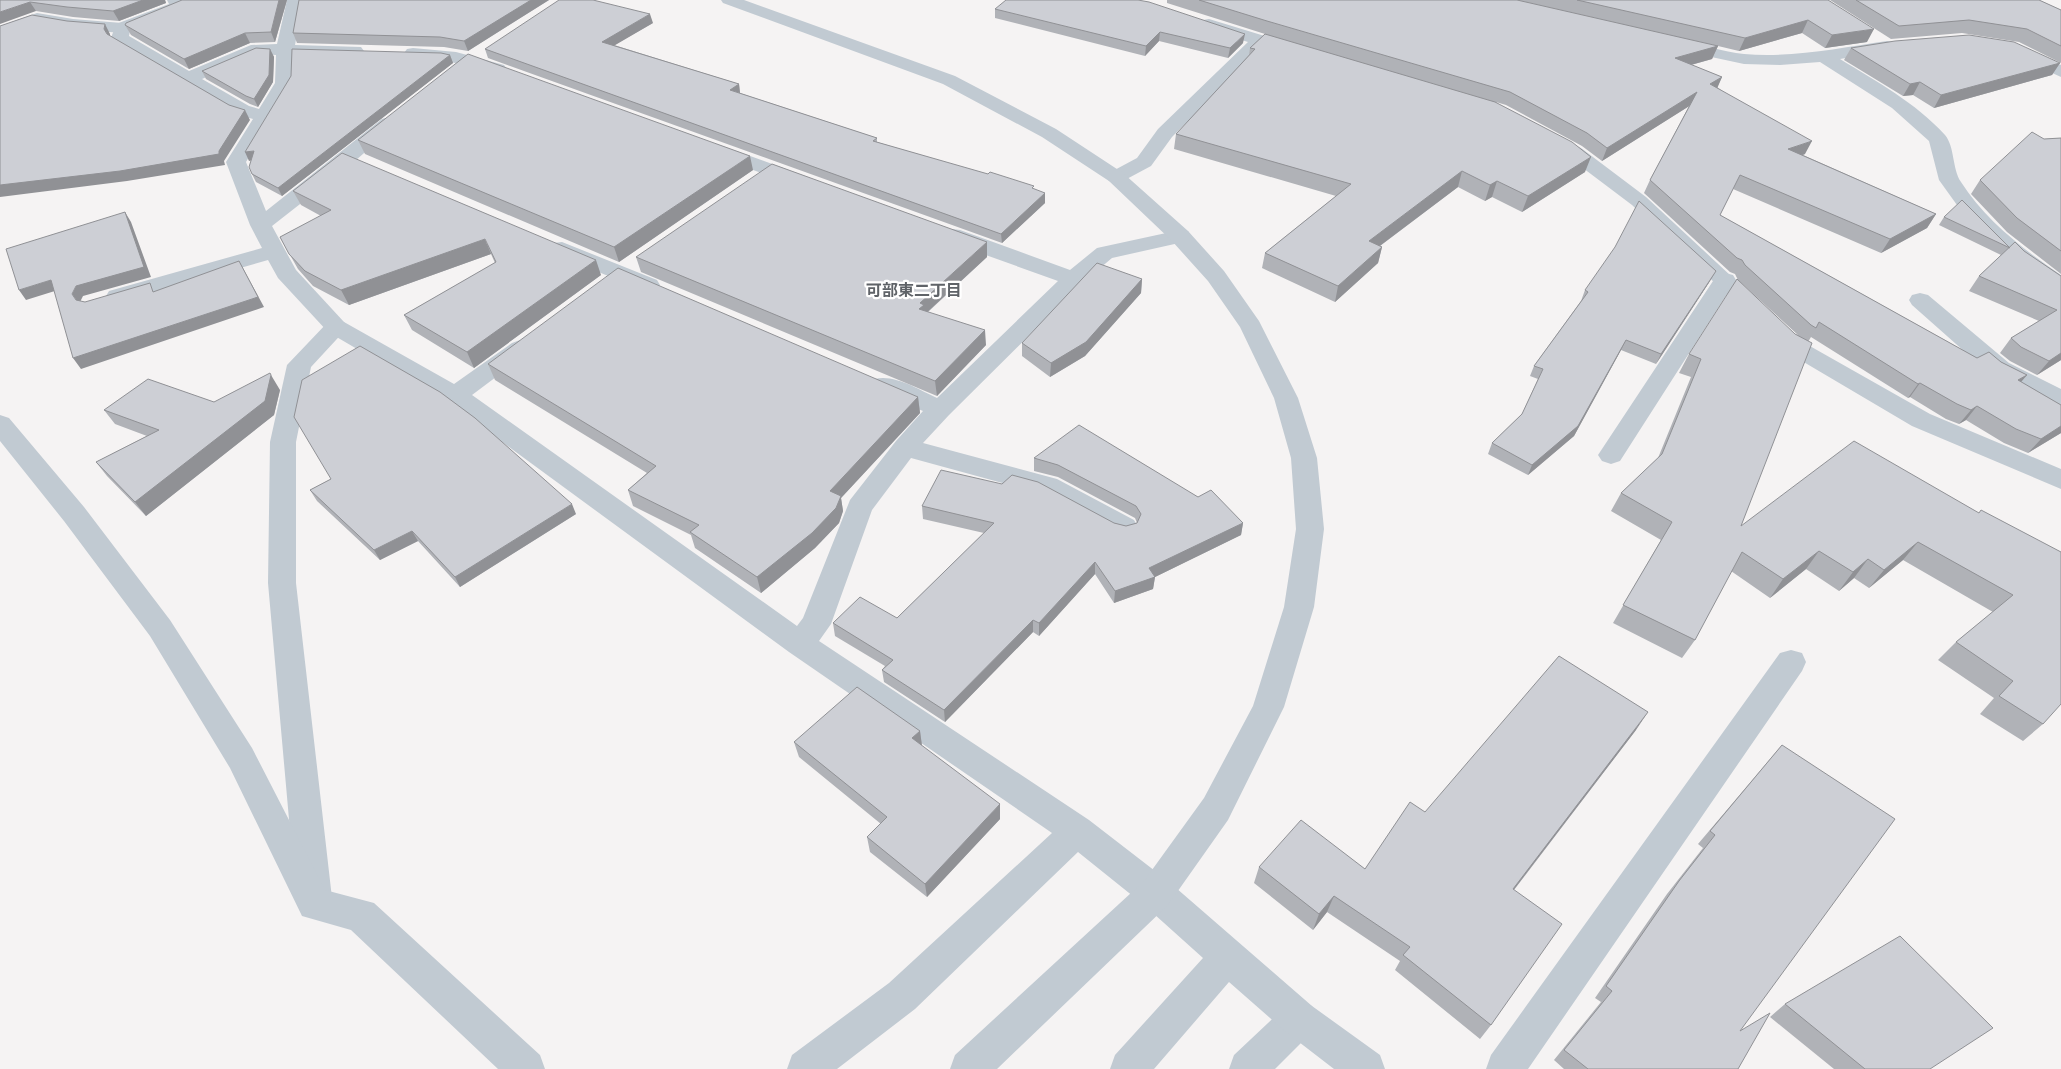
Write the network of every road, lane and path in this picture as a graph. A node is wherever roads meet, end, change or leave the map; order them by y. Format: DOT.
graph roads {
  1 [pos="175,0"];
  2 [pos="295,0"];
  3 [pos="729,0"];
  4 [pos="1188,17"];
  5 [pos="122,28"];
  6 [pos="1864,31"];
  7 [pos="0,32"];
  8 [pos="1259,40"];
  9 [pos="1667,42"];
  10 [pos="2004,47"];
  11 [pos="285,49"];
  12 [pos="375,52"];
  13 [pos="394,53"];
  14 [pos="480,54"];
  15 [pos="1314,56"];
  16 [pos="1823,56"];
  17 [pos="2061,72"];
  18 [pos="518,76"];
  19 [pos="448,77"];
  20 [pos="188,78"];
  21 [pos="401,112"];
  22 [pos="265,116"];
  23 [pos="1540,134"];
  24 [pos="695,142"];
  25 [pos="770,170"];
  26 [pos="1116,178"];
  27 [pos="746,186"];
  28 [pos="816,186"];
  29 [pos="261,225"];
  30 [pos="935,230"];
  31 [pos="1180,236"];
  32 [pos="539,238"];
  33 [pos="274,251"];
  34 [pos="644,257"];
  35 [pos="613,279"];
  36 [pos="1072,279"];
  37 [pos="1726,280"];
  38 [pos="2061,285"];
  39 [pos="667,292"];
  40 [pos="101,300"];
  41 [pos="1920,300"];
  42 [pos="336,327"];
  43 [pos="534,337"];
  44 [pos="867,378"];
  45 [pos="455,396"];
  46 [pos="2061,399"];
  47 [pos="940,409"];
  48 [pos="0,424"];
  49 [pos="905,447"];
  50 [pos="1611,454"];
  51 [pos="2061,480"];
  52 [pos="1124,527"];
  53 [pos="800,644"];
  54 [pos="1791,662"];
  55 [pos="1077,831"];
  56 [pos="1156,894"];
  57 [pos="314,904"];
  58 [pos="1228,956"];
  59 [pos="1299,1019"];
  60 [pos="526,1069"];
  61 [pos="806,1069"];
  62 [pos="969,1069"];
  63 [pos="1129,1069"];
  64 [pos="1248,1069"];
  65 [pos="1366,1069"];
  66 [pos="1505,1069"];
  1 -- 5 [label="street"];
  2 -- 11 [label="street"];
  3 -- 26 [label="street"];
  4 -- 8 [label="street"];
  5 -- 7 [label="street"];
  5 -- 20 [label="street"];
  6 -- 16 [label="street"];
  8 -- 15 [label="street"];
  8 -- 26 [label="street"];
  9 -- 16 [label="street"];
  10 -- 17 [label="street"];
  11 -- 12 [label="street"];
  11 -- 20 [label="street"];
  11 -- 22 [label="street"];
  13 -- 14 [label="street"];
  14 -- 18 [label="street"];
  14 -- 19 [label="street"];
  16 -- 38 [label="street"];
  20 -- 22 [label="street"];
  21 -- 29 [label="street"];
  22 -- 29 [label="street"];
  23 -- 37 [label="street"];
  24 -- 25 [label="street"];
  25 -- 27 [label="street"];
  25 -- 28 [label="street"];
  26 -- 31 [label="street"];
  29 -- 33 [label="street"];
  30 -- 36 [label="street"];
  31 -- 36 [label="street"];
  31 -- 56 [label="street"];
  32 -- 35 [label="street"];
  33 -- 40 [label="street"];
  33 -- 42 [label="street"];
  34 -- 35 [label="street"];
  35 -- 39 [label="street"];
  36 -- 47 [label="street"];
  37 -- 50 [label="street"];
  37 -- 51 [label="street"];
  41 -- 46 [label="street"];
  42 -- 45 [label="street"];
  42 -- 57 [label="street"];
  43 -- 45 [label="street"];
  44 -- 47 [label="street"];
  45 -- 53 [label="street"];
  47 -- 49 [label="street"];
  48 -- 57 [label="street"];
  49 -- 52 [label="street"];
  49 -- 53 [label="street"];
  53 -- 55 [label="street"];
  54 -- 66 [label="street"];
  55 -- 56 [label="street"];
  55 -- 61 [label="street"];
  56 -- 58 [label="street"];
  56 -- 62 [label="street"];
  57 -- 60 [label="street"];
  58 -- 59 [label="street"];
  58 -- 63 [label="street"];
  59 -- 64 [label="street"];
  59 -- 65 [label="street"];
}
